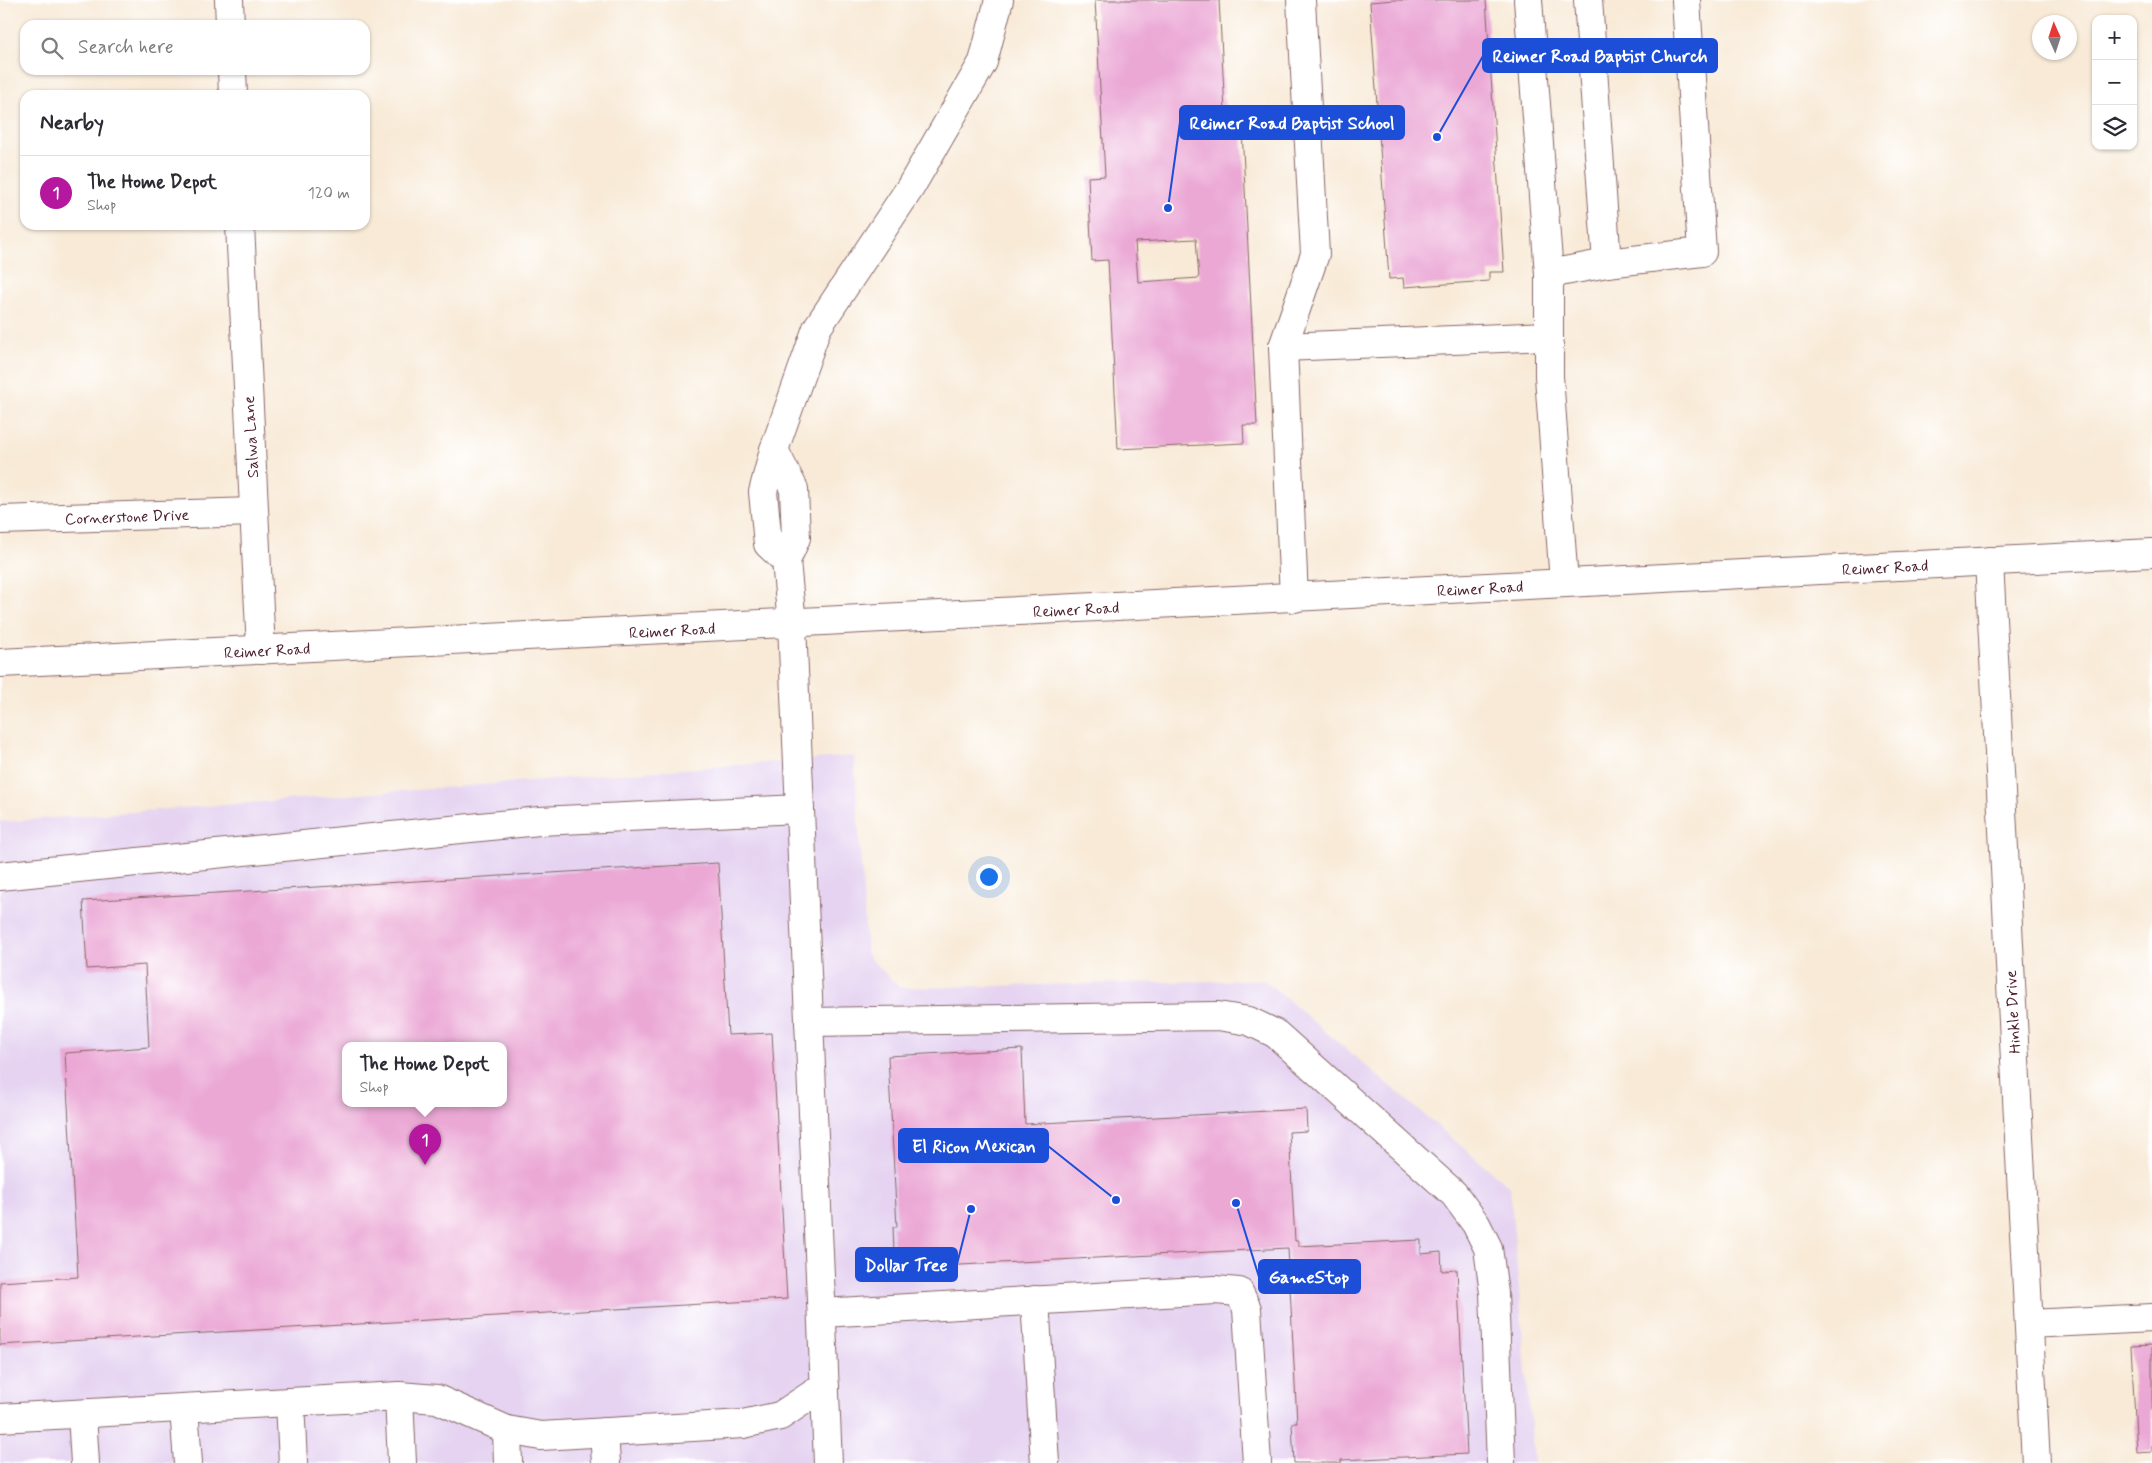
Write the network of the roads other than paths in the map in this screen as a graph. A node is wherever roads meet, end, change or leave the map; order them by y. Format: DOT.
graph roads {
  1 [pos="229,0"];
  2 [pos="999,0"];
  3 [pos="1301,0"];
  4 [pos="1528,0"];
  5 [pos="1588,0"];
  6 [pos="1686,0"];
  7 [pos="230,20"];
  8 [pos="232,75"];
  9 [pos="233,90"];
  10 [pos="240,230"];
  11 [pos="1608,263"];
  12 [pos="1549,274"];
  13 [pos="1548,336"];
  14 [pos="1282,347"];
  15 [pos="254,512"];
  16 [pos="0,520"];
  17 [pos="2152,553"];
  18 [pos="1989,561"];
  19 [pos="1564,584"];
  20 [pos="1294,598"];
  21 [pos="792,624"];
  22 [pos="261,650"];
  23 [pos="0,663"];
  24 [pos="800,809"];
  25 [pos="0,876"];
  26 [pos="809,1022"];
  27 [pos="1035,1300"];
  28 [pos="822,1313"];
  29 [pos="2152,1318"];
  30 [pos="2028,1324"];
  31 [pos="825,1386"];
  32 [pos="399,1396"];
  33 [pos="290,1402"];
  34 [pos="184,1408"];
  35 [pos="82,1414"];
  36 [pos="0,1418"];
  37 [pos="506,1430"];
  38 [pos="604,1432"];
  39 [pos="85,1463"];
  40 [pos="188,1463"];
  41 [pos="293,1463"];
  42 [pos="402,1463"];
  43 [pos="508,1463"];
  44 [pos="606,1463"];
  45 [pos="828,1463"];
  46 [pos="1045,1463"];
  47 [pos="1257,1463"];
  48 [pos="1501,1463"];
  49 [pos="2036,1463"];
  1 -- 7 [label="street"];
  2 -- 21 [label="street"];
  3 -- 14 [label="street"];
  4 -- 12 [label="street"];
  5 -- 11 [label="street"];
  6 -- 11 [label="street"];
  8 -- 9 [label="street"];
  10 -- 15 [label="street, Salwa Lane"];
  11 -- 12 [label="street"];
  12 -- 13 [label="street"];
  13 -- 14 [label="street"];
  13 -- 19 [label="street"];
  14 -- 20 [label="street"];
  15 -- 16 [label="street, Cornerstone Drive"];
  15 -- 22 [label="street, Salwa Lane"];
  17 -- 18 [label="street, Reimer Road"];
  18 -- 19 [label="street, Reimer Road"];
  18 -- 30 [label="street, Hinkle Drive"];
  19 -- 20 [label="street, Reimer Road"];
  20 -- 21 [label="street, Reimer Road"];
  21 -- 22 [label="street, Reimer Road"];
  21 -- 24 [label="street"];
  22 -- 23 [label="street, Reimer Road"];
  24 -- 25 [label="street"];
  24 -- 26 [label="street"];
  26 -- 28 [label="street"];
  26 -- 48 [label="street"];
  27 -- 28 [label="street"];
  27 -- 46 [label="street"];
  27 -- 47 [label="street"];
  28 -- 31 [label="street"];
  29 -- 30 [label="street"];
  30 -- 49 [label="street, Hinkle Drive"];
  31 -- 38 [label="street"];
  31 -- 45 [label="street"];
  32 -- 33 [label="street"];
  32 -- 37 [label="street"];
  32 -- 42 [label="street"];
  33 -- 34 [label="street"];
  33 -- 41 [label="street"];
  34 -- 35 [label="street"];
  34 -- 40 [label="street"];
  35 -- 36 [label="street"];
  35 -- 39 [label="street"];
  37 -- 38 [label="street"];
  37 -- 43 [label="street"];
  38 -- 44 [label="street"];
}
